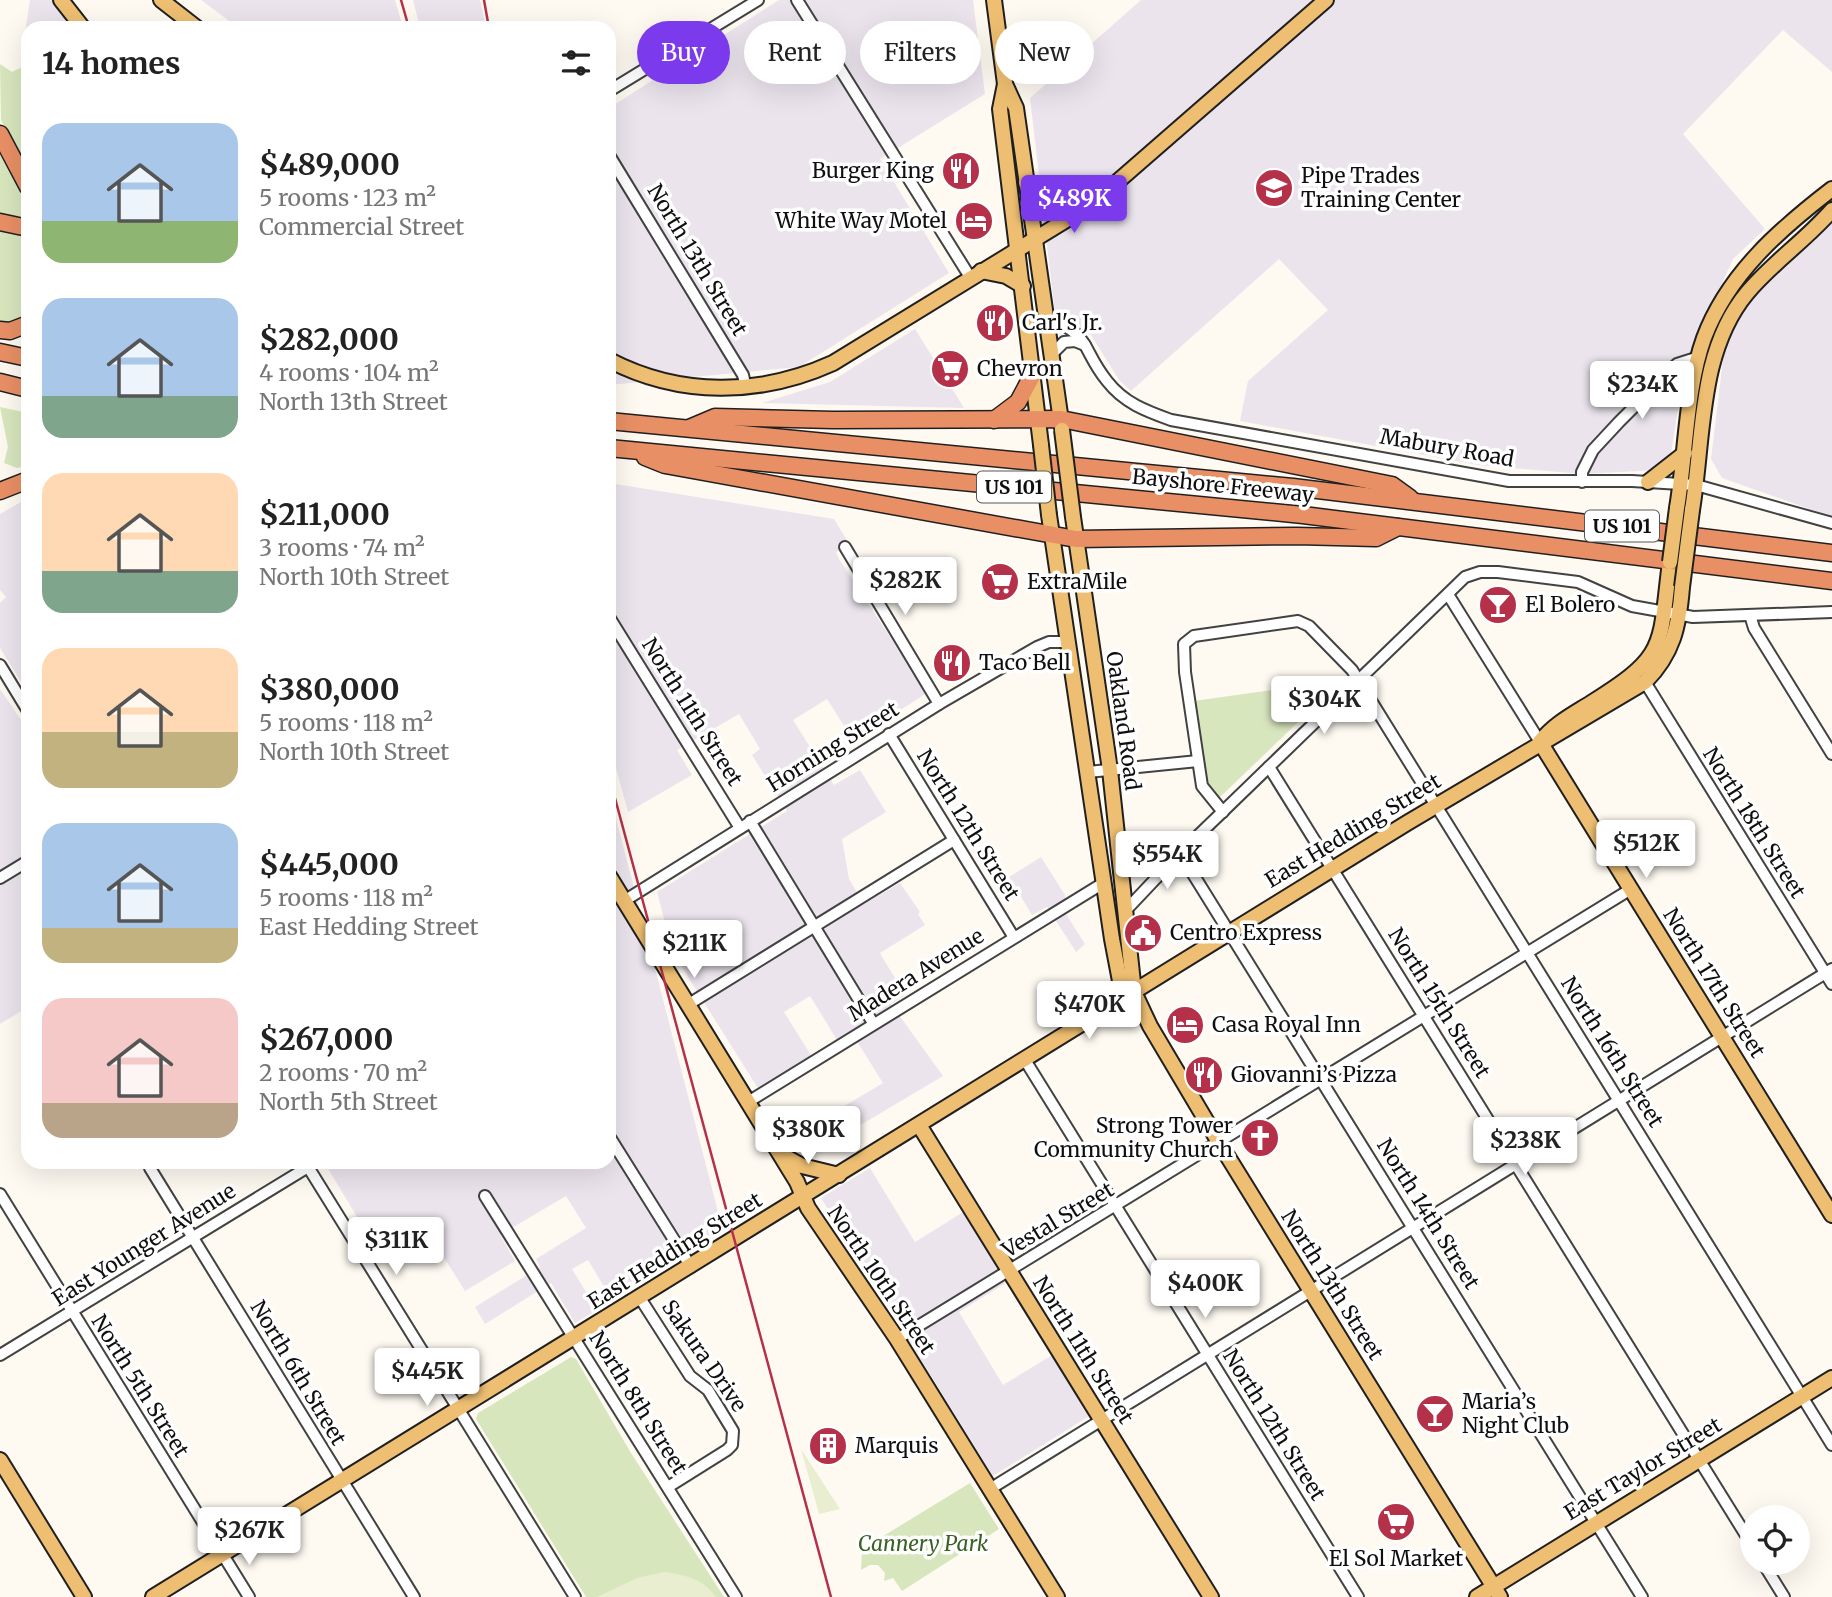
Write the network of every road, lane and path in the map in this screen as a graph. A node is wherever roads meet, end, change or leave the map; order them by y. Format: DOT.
graph roads {
  1 [pos="61,0"];
  2 [pos="70,0"];
  3 [pos="161,0"];
  4 [pos="758,0"];
  5 [pos="797,0"];
  6 [pos="993,0"];
  7 [pos="1326,0"];
  8 [pos="78,21"];
  9 [pos="80,21"];
  10 [pos="188,21"];
  11 [pos="996,21"];
  12 [pos="1005,84"];
  13 [pos="616,87"];
  14 [pos="0,134"];
  15 [pos="616,166"];
  16 [pos="21,174"];
  17 [pos="1026,182"];
  18 [pos="1832,189"];
  19 [pos="1081,209"];
  20 [pos="1832,210"];
  21 [pos="0,222"];
  22 [pos="21,226"];
  23 [pos="1035,238"];
  24 [pos="1018,249"];
  25 [pos="976,274"];
  26 [pos="1023,286"];
  27 [pos="1046,317"];
  28 [pos="21,327"];
  29 [pos="0,330"];
  30 [pos="1085,345"];
  31 [pos="0,352"];
  32 [pos="1052,354"];
  33 [pos="21,356"];
  34 [pos="1699,357"];
  35 [pos="616,364"];
  36 [pos="1033,374"];
  37 [pos="0,382"];
  38 [pos="21,387"];
  39 [pos="746,388"];
  40 [pos="993,420"];
  41 [pos="616,422"];
  42 [pos="1039,424"];
  43 [pos="1061,424"];
  44 [pos="687,429"];
  45 [pos="616,449"];
  46 [pos="630,450"];
  47 [pos="1685,453"];
  48 [pos="1582,482"];
  49 [pos="1648,482"];
  50 [pos="21,483"];
  51 [pos="1689,485"];
  52 [pos="0,491"];
  53 [pos="1412,500"];
  54 [pos="1832,523"];
  55 [pos="1398,527"];
  56 [pos="1053,536"];
  57 [pos="1076,539"];
  58 [pos="845,547"];
  59 [pos="1832,553"];
  60 [pos="1832,581"];
  61 [pos="1675,586"];
  62 [pos="1449,596"];
  63 [pos="1832,611"];
  64 [pos="1664,612"];
  65 [pos="1679,615"];
  66 [pos="1751,615"];
  67 [pos="616,629"];
  68 [pos="1069,642"];
  69 [pos="0,665"];
  70 [pos="1359,681"];
  71 [pos="1645,682"];
  72 [pos="21,700"];
  73 [pos="939,704"];
  74 [pos="889,734"];
  75 [pos="1540,742"];
  76 [pos="1832,754"];
  77 [pos="1198,761"];
  78 [pos="1269,767"];
  79 [pos="1110,770"];
  80 [pos="1088,772"];
  81 [pos="1434,806"];
  82 [pos="1223,812"];
  83 [pos="750,821"];
  84 [pos="740,828"];
  85 [pos="954,840"];
  86 [pos="1180,853"];
  87 [pos="21,864"];
  88 [pos="1332,868"];
  89 [pos="0,877"];
  90 [pos="1105,882"];
  91 [pos="616,888"];
  92 [pos="1631,888"];
  93 [pos="624,901"];
  94 [pos="1127,909"];
  95 [pos="813,926"];
  96 [pos="1230,931"];
  97 [pos="1013,936"];
  98 [pos="1526,953"];
  99 [pos="1829,971"];
  100 [pos="1832,984"];
  101 [pos="1134,992"];
  102 [pos="689,1004"];
  103 [pos="1425,1017"];
  104 [pos="873,1023"];
  105 [pos="1722,1037"];
  106 [pos="1025,1060"];
  107 [pos="1322,1080"];
  108 [pos="1620,1101"];
  109 [pos="748,1102"];
  110 [pos="919,1125"];
  111 [pos="1220,1144"];
  112 [pos="616,1147"];
  113 [pos="781,1155"];
  114 [pos="1516,1164"];
  115 [pos="151,1169"];
  116 [pos="301,1169"];
  117 [pos="309,1169"];
  118 [pos="839,1175"];
  119 [pos="0,1194"];
  120 [pos="805,1195"];
  121 [pos="485,1196"];
  122 [pos="1117,1207"];
  123 [pos="1832,1214"];
  124 [pos="1414,1227"];
  125 [pos="193,1237"];
  126 [pos="691,1267"];
  127 [pos="1010,1272"];
  128 [pos="1311,1291"];
  129 [pos="640,1298"];
  130 [pos="72,1311"];
  131 [pos="575,1339"];
  132 [pos="897,1339"];
  133 [pos="0,1355"];
  134 [pos="1208,1355"];
  135 [pos="1832,1378"];
  136 [pos="1803,1397"];
  137 [pos="459,1409"];
  138 [pos="1101,1421"];
  139 [pos="1832,1445"];
  140 [pos="0,1460"];
  141 [pos="1699,1460"];
  142 [pos="342,1481"];
  143 [pos="668,1487"];
  144 [pos="990,1489"];
  145 [pos="1596,1522"];
  146 [pos="1740,1526"];
  147 [pos="223,1554"];
  148 [pos="1770,1575"];
  149 [pos="1497,1592"];
  150 [pos="84,1597"];
  151 [pos="153,1597"];
  152 [pos="249,1597"];
  153 [pos="414,1597"];
  154 [pos="575,1597"];
  155 [pos="736,1597"];
  156 [pos="1057,1597"];
  157 [pos="1211,1597"];
  158 [pos="1358,1597"];
  159 [pos="1477,1597"];
  160 [pos="1642,1597"];
  161 [pos="1784,1597"];
  1 -- 8 [label="main road"];
  2 -- 9 [label="main road"];
  3 -- 10 [label="main road"];
  4 -- 13 [label="street"];
  5 -- 25 [label="street"];
  6 -- 11 [label="main road, Oakland Road"];
  7 -- 19 [label="main road"];
  12 -- 17 [label="main road, Oakland Road"];
  12 -- 24 [label="main road, Oakland Road"];
  14 -- 16 [label="highway"];
  15 -- 39 [label="street, North 13th Street"];
  17 -- 19 [label="main road"];
  17 -- 23 [label="main road, Oakland Road"];
  18 -- 34 [label="main road"];
  19 -- 23 [label="main road"];
  20 -- 51 [label="main road"];
  21 -- 22 [label="highway"];
  23 -- 24 [label="main road"];
  23 -- 27 [label="main road, Oakland Road"];
  24 -- 25 [label="main road"];
  24 -- 26 [label="main road, Oakland Road"];
  25 -- 26 [label="main road"];
  25 -- 39 [label="main road"];
  26 -- 36 [label="main road, Oakland Road"];
  27 -- 30 [label="street, Mabury Road"];
  27 -- 32 [label="main road, Oakland Road"];
  28 -- 29 [label="highway"];
  30 -- 32 [label="street"];
  30 -- 48 [label="street, Mabury Road"];
  31 -- 33 [label="highway"];
  32 -- 43 [label="main road, Oakland Road"];
  34 -- 47 [label="main road"];
  34 -- 48 [label="street"];
  35 -- 39 [label="main road"];
  36 -- 40 [label="highway"];
  36 -- 42 [label="main road, Oakland Road"];
  37 -- 38 [label="highway"];
  40 -- 42 [label="highway"];
  40 -- 44 [label="highway"];
  41 -- 44 [label="highway, Bayshore Freeway / US 101"];
  42 -- 43 [label="highway"];
  42 -- 56 [label="main road, Oakland Road, bridge"];
  43 -- 53 [label="highway"];
  43 -- 57 [label="main road, Oakland Road, bridge"];
  44 -- 53 [label="highway, Bayshore Freeway / US 101"];
  45 -- 46 [label="highway, Bayshore Freeway / US 101"];
  46 -- 55 [label="highway, Bayshore Freeway / US 101"];
  46 -- 56 [label="highway"];
  47 -- 49 [label="main road"];
  47 -- 51 [label="main road"];
  48 -- 49 [label="street, Mabury Road"];
  49 -- 51 [label="street, Mabury Road"];
  50 -- 52 [label="highway"];
  51 -- 54 [label="street, Mabury Road"];
  51 -- 61 [label="main road, East Hedding Street, bridge"];
  53 -- 59 [label="highway, Bayshore Freeway / US 101"];
  55 -- 57 [label="highway"];
  55 -- 60 [label="highway, Bayshore Freeway / US 101"];
  56 -- 57 [label="highway"];
  56 -- 68 [label="main road, Oakland Road"];
  57 -- 79 [label="main road, Oakland Road"];
  58 -- 73 [label="street"];
  61 -- 64 [label="main road, East Hedding Street"];
  61 -- 65 [label="main road, East Hedding Street"];
  62 -- 64 [label="street"];
  62 -- 70 [label="street"];
  62 -- 75 [label="street, North 17th Street"];
  63 -- 66 [label="street"];
  64 -- 65 [label="street"];
  64 -- 75 [label="main road, East Hedding Street"];
  65 -- 66 [label="street"];
  65 -- 71 [label="main road, East Hedding Street"];
  66 -- 76 [label="street"];
  67 -- 84 [label="street, North 11th Street"];
  68 -- 73 [label="street, Horning Street"];
  68 -- 80 [label="main road, Oakland Road"];
  69 -- 72 [label="street"];
  70 -- 77 [label="street, North 16th Street"];
  70 -- 78 [label="street"];
  70 -- 81 [label="street, North 16th Street"];
  71 -- 75 [label="main road, East Hedding Street"];
  71 -- 99 [label="street, North 18th Street"];
  73 -- 74 [label="street, Horning Street"];
  74 -- 83 [label="street, Horning Street"];
  74 -- 85 [label="street, North 12th Street"];
  75 -- 81 [label="main road, East Hedding Street"];
  75 -- 92 [label="main road, North 17th Street"];
  77 -- 79 [label="street"];
  77 -- 82 [label="street"];
  78 -- 82 [label="street"];
  78 -- 88 [label="street, North 15th Street"];
  79 -- 80 [label="street"];
  79 -- 94 [label="main road, Oakland Road"];
  80 -- 90 [label="main road, Oakland Road"];
  81 -- 88 [label="main road, East Hedding Street"];
  81 -- 98 [label="street, North 16th Street"];
  82 -- 86 [label="street"];
  83 -- 84 [label="street, Horning Street"];
  83 -- 95 [label="street"];
  84 -- 93 [label="street, Horning Street"];
  85 -- 95 [label="street"];
  85 -- 97 [label="street, North 12th Street"];
  86 -- 94 [label="street"];
  86 -- 96 [label="street, North 14th Street"];
  87 -- 89 [label="street"];
  88 -- 96 [label="main road, East Hedding Street"];
  88 -- 103 [label="street, North 15th Street"];
  90 -- 97 [label="street, Madera Avenue"];
  90 -- 101 [label="main road, Oakland Road"];
  91 -- 93 [label="main road, North 10th Street"];
  92 -- 98 [label="street, Vestal Street"];
  92 -- 105 [label="main road, North 17th Street"];
  93 -- 102 [label="main road, North 10th Street"];
  94 -- 101 [label="main road, Oakland Road"];
  95 -- 102 [label="street"];
  95 -- 104 [label="street"];
  96 -- 101 [label="main road, East Hedding Street"];
  96 -- 107 [label="street, North 14th Street"];
  97 -- 104 [label="street, Madera Avenue"];
  98 -- 103 [label="street, Vestal Street"];
  98 -- 108 [label="street, North 16th Street"];
  99 -- 100 [label="street, North 18th Street"];
  99 -- 105 [label="street"];
  101 -- 106 [label="main road, East Hedding Street"];
  101 -- 111 [label="main road, North 13th Street"];
  102 -- 109 [label="main road, North 10th Street"];
  103 -- 107 [label="street, Vestal Street"];
  103 -- 114 [label="street, North 15th Street"];
  104 -- 109 [label="street, Madera Avenue"];
  105 -- 108 [label="street"];
  105 -- 123 [label="main road, North 17th Street"];
  106 -- 110 [label="main road, East Hedding Street"];
  106 -- 122 [label="street, North 12th Street"];
  107 -- 111 [label="street, Vestal Street"];
  107 -- 124 [label="street, North 14th Street"];
  108 -- 114 [label="street"];
  108 -- 136 [label="street, North 16th Street"];
  109 -- 113 [label="main road, North 10th Street"];
  110 -- 118 [label="main road, East Hedding Street"];
  110 -- 127 [label="main road, North 11th Street"];
  111 -- 122 [label="street, Vestal Street"];
  111 -- 128 [label="main road, North 13th Street"];
  112 -- 126 [label="street"];
  113 -- 118 [label="main road"];
  113 -- 120 [label="main road, North 10th Street"];
  114 -- 124 [label="street"];
  114 -- 141 [label="street, North 15th Street"];
  115 -- 125 [label="street, North 6th Street"];
  116 -- 125 [label="street, East Younger Avenue"];
  117 -- 137 [label="street"];
  118 -- 120 [label="main road, East Hedding Street"];
  119 -- 130 [label="street, North 5th Street"];
  120 -- 126 [label="main road, East Hedding Street"];
  120 -- 132 [label="main road, North 10th Street"];
  121 -- 131 [label="street, North 8th Street"];
  122 -- 127 [label="street, Vestal Street"];
  122 -- 134 [label="street, North 12th Street"];
  124 -- 128 [label="street"];
  124 -- 145 [label="street, North 14th Street"];
  125 -- 130 [label="street, East Younger Avenue"];
  125 -- 142 [label="street, North 6th Street"];
  126 -- 129 [label="main road, East Hedding Street"];
  127 -- 132 [label="street, Vestal Street"];
  127 -- 138 [label="main road, North 11th Street"];
  128 -- 134 [label="street"];
  128 -- 149 [label="main road, North 13th Street"];
  129 -- 131 [label="main road, East Hedding Street"];
  129 -- 143 [label="street, Sakura Drive"];
  130 -- 133 [label="street, East Younger Avenue"];
  130 -- 147 [label="street, North 5th Street"];
  131 -- 137 [label="main road, East Hedding Street"];
  131 -- 143 [label="street, North 8th Street"];
  132 -- 144 [label="main road, North 10th Street"];
  134 -- 138 [label="street"];
  134 -- 158 [label="street, North 12th Street"];
  135 -- 136 [label="main road, East Taylor Street"];
  136 -- 139 [label="street, North 16th Street"];
  136 -- 141 [label="main road, East Taylor Street"];
  137 -- 142 [label="main road, East Hedding Street"];
  137 -- 154 [label="street"];
  138 -- 144 [label="street"];
  138 -- 157 [label="main road, North 11th Street"];
  140 -- 150 [label="main road"];
  141 -- 145 [label="main road, East Taylor Street"];
  141 -- 146 [label="street, North 15th Street"];
  142 -- 147 [label="main road, East Hedding Street"];
  142 -- 153 [label="street, North 6th Street"];
  143 -- 155 [label="street, North 8th Street"];
  144 -- 156 [label="main road, North 10th Street"];
  145 -- 149 [label="main road, East Taylor Street"];
  145 -- 160 [label="street, North 14th Street"];
  147 -- 151 [label="main road, East Hedding Street"];
  147 -- 152 [label="street, North 5th Street"];
  148 -- 161 [label="street"];
  149 -- 159 [label="main road, East Taylor Street"];
}
